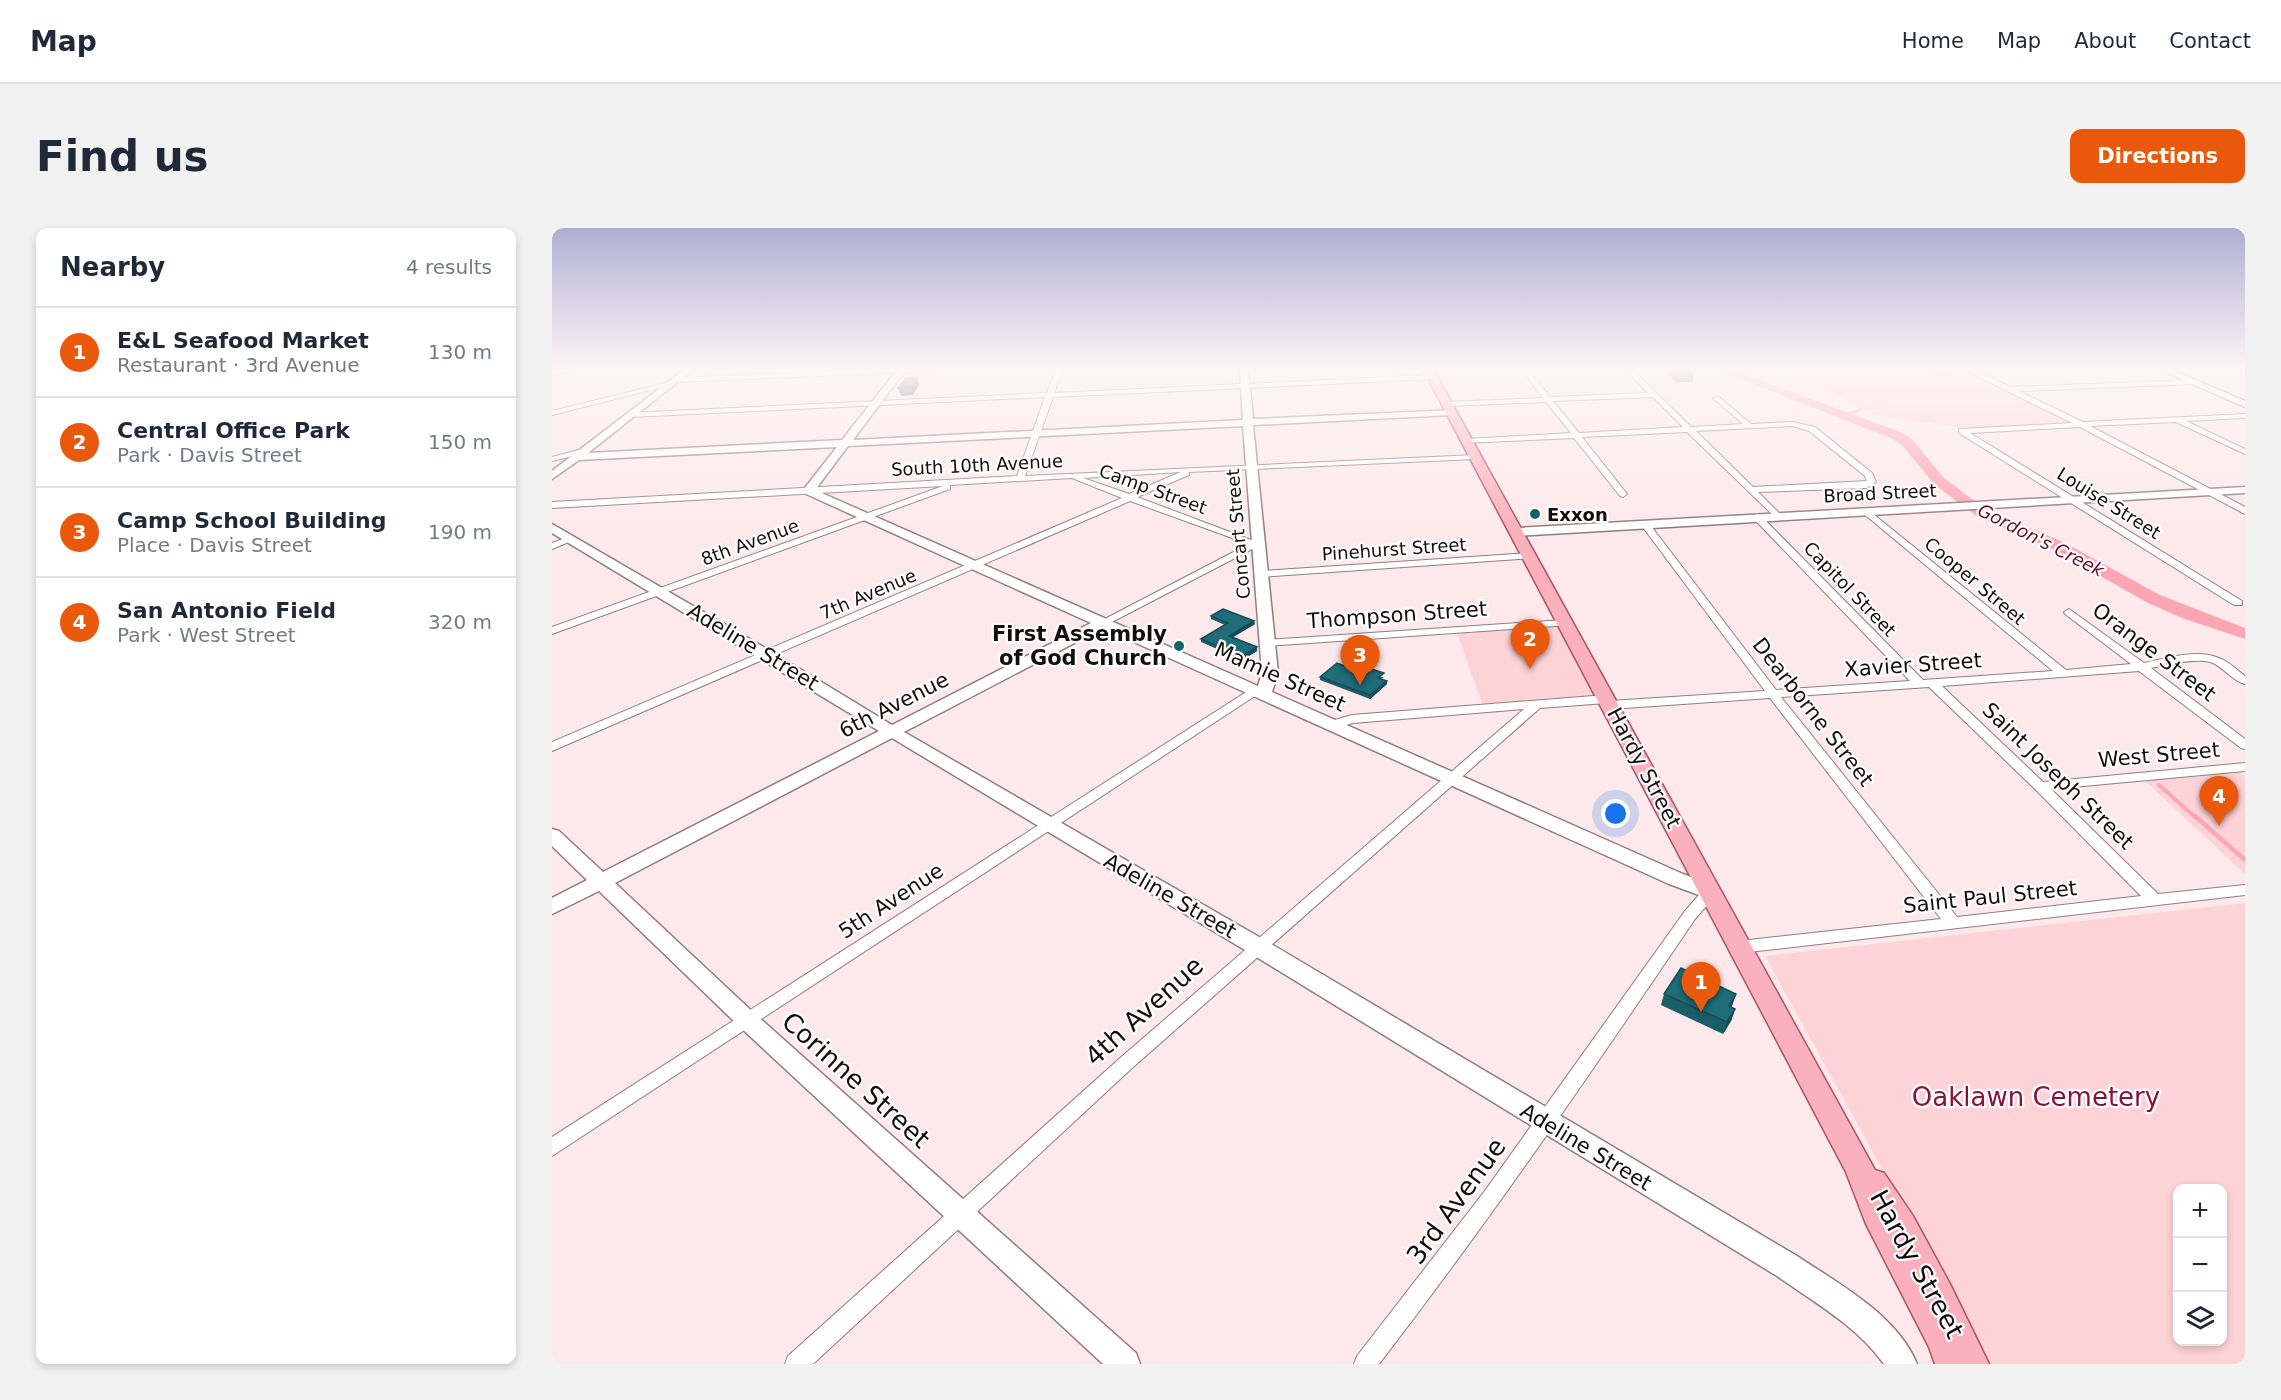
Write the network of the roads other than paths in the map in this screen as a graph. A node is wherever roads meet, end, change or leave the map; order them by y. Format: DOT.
graph roads {
  1 [pos="623,422"];
  2 [pos="863,422"];
  3 [pos="1040,422"];
  4 [pos="1261,422"];
  5 [pos="1457,422"];
  6 [pos="1566,422"];
  7 [pos="1681,422"];
  8 [pos="1744,422"];
  9 [pos="2076,422"];
  10 [pos="2139,422"];
  11 [pos="2181,422"];
  12 [pos="1248,423"];
  13 [pos="2082,425"];
  14 [pos="1750,427"];
  15 [pos="1689,430"];
  16 [pos="1036,434"];
  17 [pos="1576,435"];
  18 [pos="846,443"];
  19 [pos="1472,449"];
  20 [pos="2245,452"];
  21 [pos="582,454"];
  22 [pos="552,459"];
  23 [pos="1252,467"];
  24 [pos="1195,469"];
  25 [pos="552,476"];
  26 [pos="1073,476"];
  27 [pos="1020,479"];
  28 [pos="958,482"];
  29 [pos="1750,490"];
  30 [pos="2245,490"];
  31 [pos="808,491"];
  32 [pos="2209,492"];
  33 [pos="1623,494"];
  34 [pos="1131,499"];
  35 [pos="2073,500"];
  36 [pos="552,505"];
  37 [pos="2245,511"];
  38 [pos="1867,512"];
  39 [pos="1777,516"];
  40 [pos="865,517"];
  41 [pos="1757,517"];
  42 [pos="1645,524"];
  43 [pos="552,528"];
  44 [pos="1516,532"];
  45 [pos="572,539"];
  46 [pos="1257,544"];
  47 [pos="552,546"];
  48 [pos="1529,556"];
  49 [pos="976,566"];
  50 [pos="1261,574"];
  51 [pos="661,592"];
  52 [pos="2238,603"];
  53 [pos="2069,612"];
  54 [pos="1104,622"];
  55 [pos="1565,623"];
  56 [pos="552,631"];
  57 [pos="1268,643"];
  58 [pos="767,654"];
  59 [pos="2141,667"];
  60 [pos="2063,674"];
  61 [pos="2245,681"];
  62 [pos="1926,684"];
  63 [pos="1258,693"];
  64 [pos="1773,694"];
  65 [pos="1608,702"];
  66 [pos="1536,705"];
  67 [pos="1332,725"];
  68 [pos="891,731"];
  69 [pos="2245,745"];
  70 [pos="552,747"];
  71 [pos="2245,767"];
  72 [pos="1453,777"];
  73 [pos="2040,786"];
  74 [pos="1047,824"];
  75 [pos="552,835"];
  76 [pos="601,882"];
  77 [pos="2245,890"];
  78 [pos="1710,892"];
  79 [pos="2153,900"];
  80 [pos="552,907"];
  81 [pos="1952,922"];
  82 [pos="1740,946"];
  83 [pos="1258,947"];
  84 [pos="748,1021"];
  85 [pos="1546,1123"];
  86 [pos="552,1147"];
  87 [pos="1859,1167"];
  88 [pos="962,1214"];
  89 [pos="1787,1266"];
  90 [pos="796,1364"];
  91 [pos="1125,1364"];
  92 [pos="1365,1364"];
  93 [pos="1902,1364"];
  94 [pos="1917,1364"];
  95 [pos="1953,1364"];
  96 [pos="1971,1364"];
  1 -- 21 [label="street"];
  2 -- 18 [label="street"];
  3 -- 16 [label="street"];
  4 -- 12 [label="street"];
  5 -- 19 [label="main road, Hardy Street"];
  6 -- 17 [label="street"];
  7 -- 15 [label="street"];
  8 -- 14 [label="street"];
  9 -- 13 [label="street"];
  10 -- 13 [label="street"];
  11 -- 20 [label="street"];
  12 -- 16 [label="street"];
  12 -- 23 [label="street, Concart Street"];
  13 -- 32 [label="street"];
  13 -- 35 [label="street, Louise Street"];
  14 -- 15 [label="street, South 10th Avenue"];
  14 -- 29 [label="street, South 10th Avenue"];
  15 -- 17 [label="street, South 10th Avenue"];
  15 -- 29 [label="street"];
  16 -- 18 [label="street"];
  16 -- 27 [label="street"];
  17 -- 19 [label="street, South 10th Avenue"];
  17 -- 33 [label="street"];
  18 -- 21 [label="street"];
  18 -- 31 [label="street"];
  19 -- 23 [label="street, South 10th Avenue"];
  19 -- 44 [label="main road, Hardy Street"];
  21 -- 22 [label="street"];
  21 -- 25 [label="street"];
  23 -- 24 [label="street, South 10th Avenue"];
  23 -- 46 [label="street, Concart Street"];
  24 -- 26 [label="street, South 10th Avenue"];
  24 -- 34 [label="street, 7th Avenue"];
  26 -- 27 [label="street, South 10th Avenue"];
  26 -- 34 [label="street, Camp Street"];
  27 -- 28 [label="street, South 10th Avenue"];
  28 -- 31 [label="street, South 10th Avenue"];
  28 -- 40 [label="street, 8th Avenue"];
  29 -- 39 [label="street"];
  30 -- 32 [label="street, Broad Street"];
  31 -- 36 [label="street, South 10th Avenue"];
  31 -- 40 [label="street, Mamie Street"];
  32 -- 35 [label="street, Broad Street"];
  32 -- 37 [label="street"];
  34 -- 46 [label="street, Camp Street"];
  34 -- 49 [label="street, 7th Avenue"];
  35 -- 38 [label="street, Broad Street"];
  35 -- 52 [label="street, Louise Street"];
  38 -- 39 [label="street, Broad Street"];
  38 -- 60 [label="street, Cooper Street"];
  39 -- 41 [label="street, Broad Street"];
  40 -- 49 [label="street, Mamie Street"];
  40 -- 51 [label="street, 8th Avenue"];
  41 -- 42 [label="street, Broad Street"];
  41 -- 62 [label="street, Capitol Street"];
  42 -- 44 [label="street, Broad Street"];
  42 -- 64 [label="street, Dearborne Street"];
  43 -- 45 [label="street, Adeline Street"];
  44 -- 48 [label="main road, Hardy Street"];
  45 -- 47 [label="street"];
  45 -- 51 [label="street, Adeline Street"];
  46 -- 50 [label="street, Concart Street"];
  46 -- 54 [label="street, 6th Avenue"];
  48 -- 50 [label="street, Pinehurst Street"];
  48 -- 55 [label="main road, Hardy Street"];
  49 -- 54 [label="street, Mamie Street"];
  49 -- 58 [label="street, 7th Avenue"];
  50 -- 57 [label="street, Concart Street"];
  51 -- 56 [label="street, 8th Avenue"];
  51 -- 58 [label="street, Adeline Street"];
  53 -- 59 [label="street, Orange Street"];
  54 -- 63 [label="street, Mamie Street"];
  54 -- 68 [label="street, 6th Avenue"];
  55 -- 57 [label="street, Thompson Street"];
  55 -- 65 [label="main road, Hardy Street"];
  57 -- 63 [label="street, Concart Street"];
  58 -- 68 [label="street, Adeline Street"];
  58 -- 70 [label="street, 7th Avenue"];
  59 -- 60 [label="street, Xavier Street"];
  59 -- 61 [label="street, Xavier Street"];
  59 -- 69 [label="street, Orange Street"];
  60 -- 62 [label="street, Xavier Street"];
  62 -- 64 [label="street, Xavier Street"];
  62 -- 73 [label="street, Saint Joseph Street"];
  63 -- 67 [label="street, Mamie Street"];
  63 -- 74 [label="street, 5th Avenue"];
  64 -- 65 [label="street, Xavier Street"];
  64 -- 81 [label="street, Dearborne Street"];
  65 -- 66 [label="street"];
  65 -- 78 [label="main road, Hardy Street"];
  66 -- 67 [label="street"];
  66 -- 72 [label="street, 4th Avenue"];
  67 -- 72 [label="street, Mamie Street"];
  68 -- 74 [label="street, Adeline Street"];
  68 -- 76 [label="street, 6th Avenue"];
  71 -- 73 [label="street, West Street"];
  72 -- 78 [label="street, Mamie Street"];
  72 -- 83 [label="street, 4th Avenue"];
  73 -- 79 [label="street, Saint Joseph Street"];
  74 -- 83 [label="street, Adeline Street"];
  74 -- 84 [label="street, 5th Avenue"];
  75 -- 76 [label="street, Corinne Street"];
  76 -- 80 [label="street, 6th Avenue"];
  76 -- 84 [label="street, Corinne Street"];
  77 -- 79 [label="street, Saint Paul Street"];
  78 -- 82 [label="main road, Hardy Street"];
  78 -- 85 [label="street, 3rd Avenue"];
  79 -- 81 [label="street, Saint Paul Street"];
  81 -- 82 [label="street, Saint Paul Street"];
  82 -- 87 [label="main road, Hardy Street"];
  83 -- 85 [label="street, Adeline Street"];
  83 -- 88 [label="street, 4th Avenue"];
  84 -- 86 [label="street, 5th Avenue"];
  84 -- 88 [label="street, Corinne Street"];
  85 -- 89 [label="street, Adeline Street"];
  85 -- 92 [label="street, 3rd Avenue"];
  87 -- 95 [label="main road, Hardy Street"];
  87 -- 96 [label="main road, Hardy Street"];
  88 -- 90 [label="street, 4th Avenue"];
  88 -- 91 [label="street, Corinne Street"];
  89 -- 93 [label="street, Adeline Street"];
  89 -- 94 [label="street, Adeline Street"];
}
